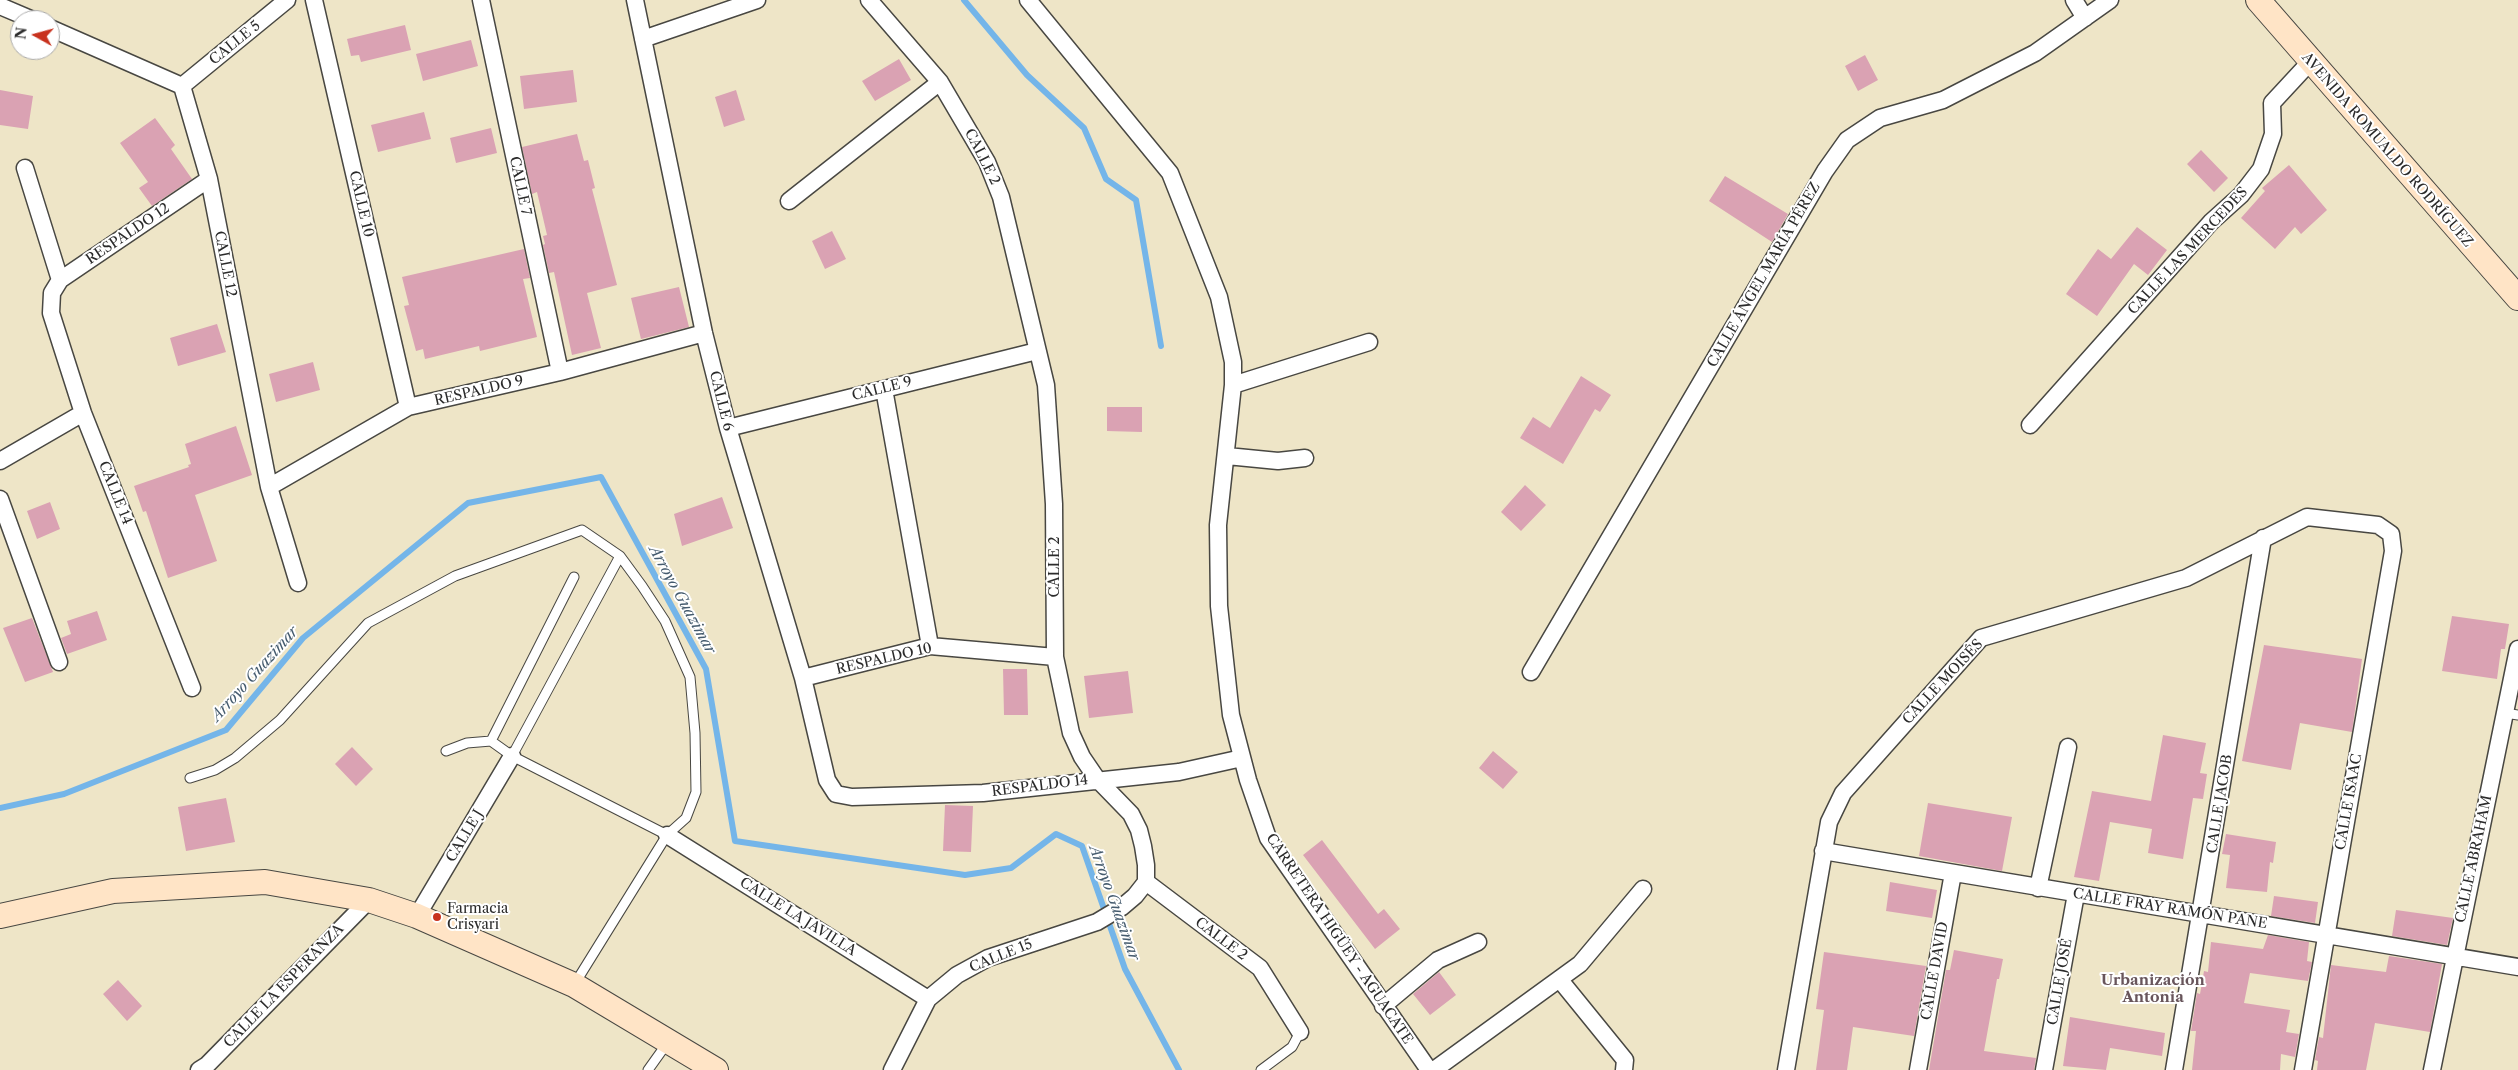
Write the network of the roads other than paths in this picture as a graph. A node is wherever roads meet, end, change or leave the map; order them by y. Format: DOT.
graph roads {
  1 [pos="288,0"];
  2 [pos="314,0"];
  3 [pos="481,0"];
  4 [pos="635,0"];
  5 [pos="756,0"];
  6 [pos="869,0"];
  7 [pos="1028,0"];
  8 [pos="2074,0"];
  9 [pos="2110,0"];
  10 [pos="2258,0"];
  11 [pos="2085,18"];
  12 [pos="60,32"];
  13 [pos="643,39"];
  14 [pos="2310,62"];
  15 [pos="940,82"];
  16 [pos="182,86"];
  17 [pos="25,168"];
  18 [pos="209,179"];
  19 [pos="789,201"];
  20 [pos="56,287"];
  21 [pos="2518,298"];
  22 [pos="704,333"];
  23 [pos="1369,342"];
  24 [pos="1037,351"];
  25 [pos="560,372"];
  26 [pos="1233,385"];
  27 [pos="884,389"];
  28 [pos="408,407"];
  29 [pos="83,413"];
  30 [pos="2030,425"];
  31 [pos="728,428"];
  32 [pos="1227,456"];
  33 [pos="1304,458"];
  34 [pos="0,461"];
  35 [pos="269,487"];
  36 [pos="0,499"];
  37 [pos="2391,534"];
  38 [pos="2263,538"];
  39 [pos="620,556"];
  40 [pos="574,577"];
  41 [pos="298,583"];
  42 [pos="930,646"];
  43 [pos="2518,649"];
  44 [pos="1056,657"];
  45 [pos="59,662"];
  46 [pos="1531,672"];
  47 [pos="803,678"];
  48 [pos="192,688"];
  49 [pos="2511,714"];
  50 [pos="491,741"];
  51 [pos="2068,747"];
  52 [pos="446,751"];
  53 [pos="512,756"];
  54 [pos="1242,758"];
  55 [pos="190,778"];
  56 [pos="1097,779"];
  57 [pos="836,794"];
  58 [pos="667,835"];
  59 [pos="1822,851"];
  60 [pos="1953,873"];
  61 [pos="1146,882"];
  62 [pos="2038,888"];
  63 [pos="1643,889"];
  64 [pos="2076,894"];
  65 [pos="368,900"];
  66 [pos="2202,915"];
  67 [pos="0,916"];
  68 [pos="417,916"];
  69 [pos="2326,934"];
  70 [pos="1478,942"];
  71 [pos="2454,956"];
  72 [pos="2518,967"];
  73 [pos="1560,980"];
  74 [pos="574,985"];
  75 [pos="928,999"];
  76 [pos="1383,1006"];
  77 [pos="1300,1032"];
  78 [pos="668,1042"];
  79 [pos="199,1070"];
  80 [pos="648,1070"];
  81 [pos="716,1070"];
  82 [pos="892,1070"];
  83 [pos="1261,1070"];
  84 [pos="1429,1070"];
  85 [pos="1434,1070"];
  86 [pos="1624,1070"];
  87 [pos="1786,1070"];
  88 [pos="1918,1070"];
  89 [pos="2044,1070"];
  90 [pos="2174,1070"];
  91 [pos="2303,1070"];
  92 [pos="2432,1070"];
  1 -- 16 [label="street, CALLE 5"];
  2 -- 28 [label="street, CALLE 10"];
  3 -- 25 [label="street, CALLE 7"];
  4 -- 13 [label="street, CALLE 6"];
  5 -- 13 [label="street"];
  6 -- 15 [label="street, CALLE 2"];
  7 -- 26 [label="street, CARRETERA HIGÜEY - AGUACATE"];
  8 -- 11 [label="street"];
  9 -- 11 [label="street, CALLE ÁNGEL MARÍA PÉREZ"];
  10 -- 14 [label="main road, AVENIDA ROMUALDO RODRÍGUEZ"];
  11 -- 46 [label="street, CALLE ÁNGEL MARÍA PÉREZ"];
  12 -- 16 [label="street"];
  13 -- 22 [label="street, CALLE 6"];
  14 -- 21 [label="main road, AVENIDA ROMUALDO RODRÍGUEZ"];
  14 -- 30 [label="street, CALLE LAS MERCEDES"];
  15 -- 19 [label="street"];
  15 -- 24 [label="street, CALLE 2"];
  16 -- 18 [label="street, CALLE 12"];
  17 -- 20 [label="street, CALLE 14"];
  18 -- 20 [label="street, RESPALDO 12"];
  18 -- 35 [label="street, CALLE 12"];
  20 -- 29 [label="street, CALLE 14"];
  22 -- 25 [label="street, RESPALDO 9"];
  22 -- 31 [label="street, CALLE 6"];
  23 -- 26 [label="street"];
  24 -- 27 [label="street, CALLE 9"];
  24 -- 44 [label="street, CALLE 2"];
  25 -- 28 [label="street, RESPALDO 9"];
  26 -- 32 [label="street, CARRETERA HIGÜEY - AGUACATE"];
  27 -- 31 [label="street, CALLE 9"];
  27 -- 42 [label="street"];
  28 -- 35 [label="street, RESPALDO 9"];
  29 -- 34 [label="street"];
  29 -- 48 [label="street, CALLE 14"];
  31 -- 47 [label="street, CALLE 6"];
  32 -- 33 [label="street"];
  32 -- 54 [label="street, CARRETERA HIGÜEY - AGUACATE"];
  35 -- 41 [label="street, CALLE 12"];
  36 -- 45 [label="street"];
  37 -- 38 [label="street, CALLE MOISÉS"];
  37 -- 69 [label="street, CALLE ISAAC"];
  38 -- 59 [label="street, CALLE MOISÉS"];
  38 -- 66 [label="street, CALLE JACOB"];
  39 -- 53 [label="lane"];
  39 -- 55 [label="lane"];
  39 -- 58 [label="lane"];
  40 -- 50 [label="lane"];
  42 -- 44 [label="street, RESPALDO 10"];
  42 -- 47 [label="street, RESPALDO 10"];
  43 -- 49 [label="street, CALLE ABRAHAM"];
  44 -- 56 [label="street, CALLE 2"];
  47 -- 57 [label="street, CALLE 6"];
  49 -- 71 [label="street, CALLE ABRAHAM"];
  50 -- 52 [label="lane"];
  50 -- 53 [label="lane"];
  51 -- 62 [label="street"];
  53 -- 58 [label="lane"];
  53 -- 68 [label="street, CALLE J"];
  54 -- 56 [label="street, RESPALDO 14"];
  54 -- 76 [label="street, CARRETERA HIGÜEY - AGUACATE"];
  56 -- 57 [label="street, RESPALDO 14"];
  56 -- 61 [label="street, CALLE 2"];
  58 -- 74 [label="lane"];
  58 -- 75 [label="street, CALLE LA JAVILLA"];
  59 -- 60 [label="street, CALLE FRAY RAMÓN PANE"];
  59 -- 87 [label="street, CALLE MOISÉS"];
  60 -- 62 [label="street, CALLE FRAY RAMÓN PANE"];
  60 -- 88 [label="street, CALLE DAVID"];
  61 -- 75 [label="street, CALLE 15"];
  61 -- 77 [label="street, CALLE 2"];
  62 -- 64 [label="street, CALLE FRAY RAMÓN PANE"];
  63 -- 73 [label="street"];
  64 -- 66 [label="street, CALLE FRAY RAMÓN PANE"];
  64 -- 89 [label="street, CALLE JOSÉ"];
  65 -- 67 [label="main road"];
  65 -- 68 [label="main road"];
  65 -- 79 [label="street, CALLE LA ESPERANZA"];
  66 -- 69 [label="street, CALLE FRAY RAMÓN PANE"];
  66 -- 90 [label="street, CALLE JACOB"];
  68 -- 74 [label="main road"];
  69 -- 71 [label="street, CALLE FRAY RAMÓN PANE"];
  69 -- 91 [label="street, CALLE ISAAC"];
  70 -- 76 [label="street"];
  71 -- 72 [label="street, CALLE FRAY RAMÓN PANE"];
  71 -- 92 [label="street, CALLE ABRAHAM"];
  73 -- 85 [label="street"];
  73 -- 86 [label="street"];
  74 -- 78 [label="main road"];
  75 -- 82 [label="street, CALLE 15"];
  76 -- 84 [label="street, CARRETERA HIGÜEY - AGUACATE"];
  77 -- 83 [label="lane, CALLE 2"];
  78 -- 80 [label="lane"];
  78 -- 81 [label="main road"];
}
